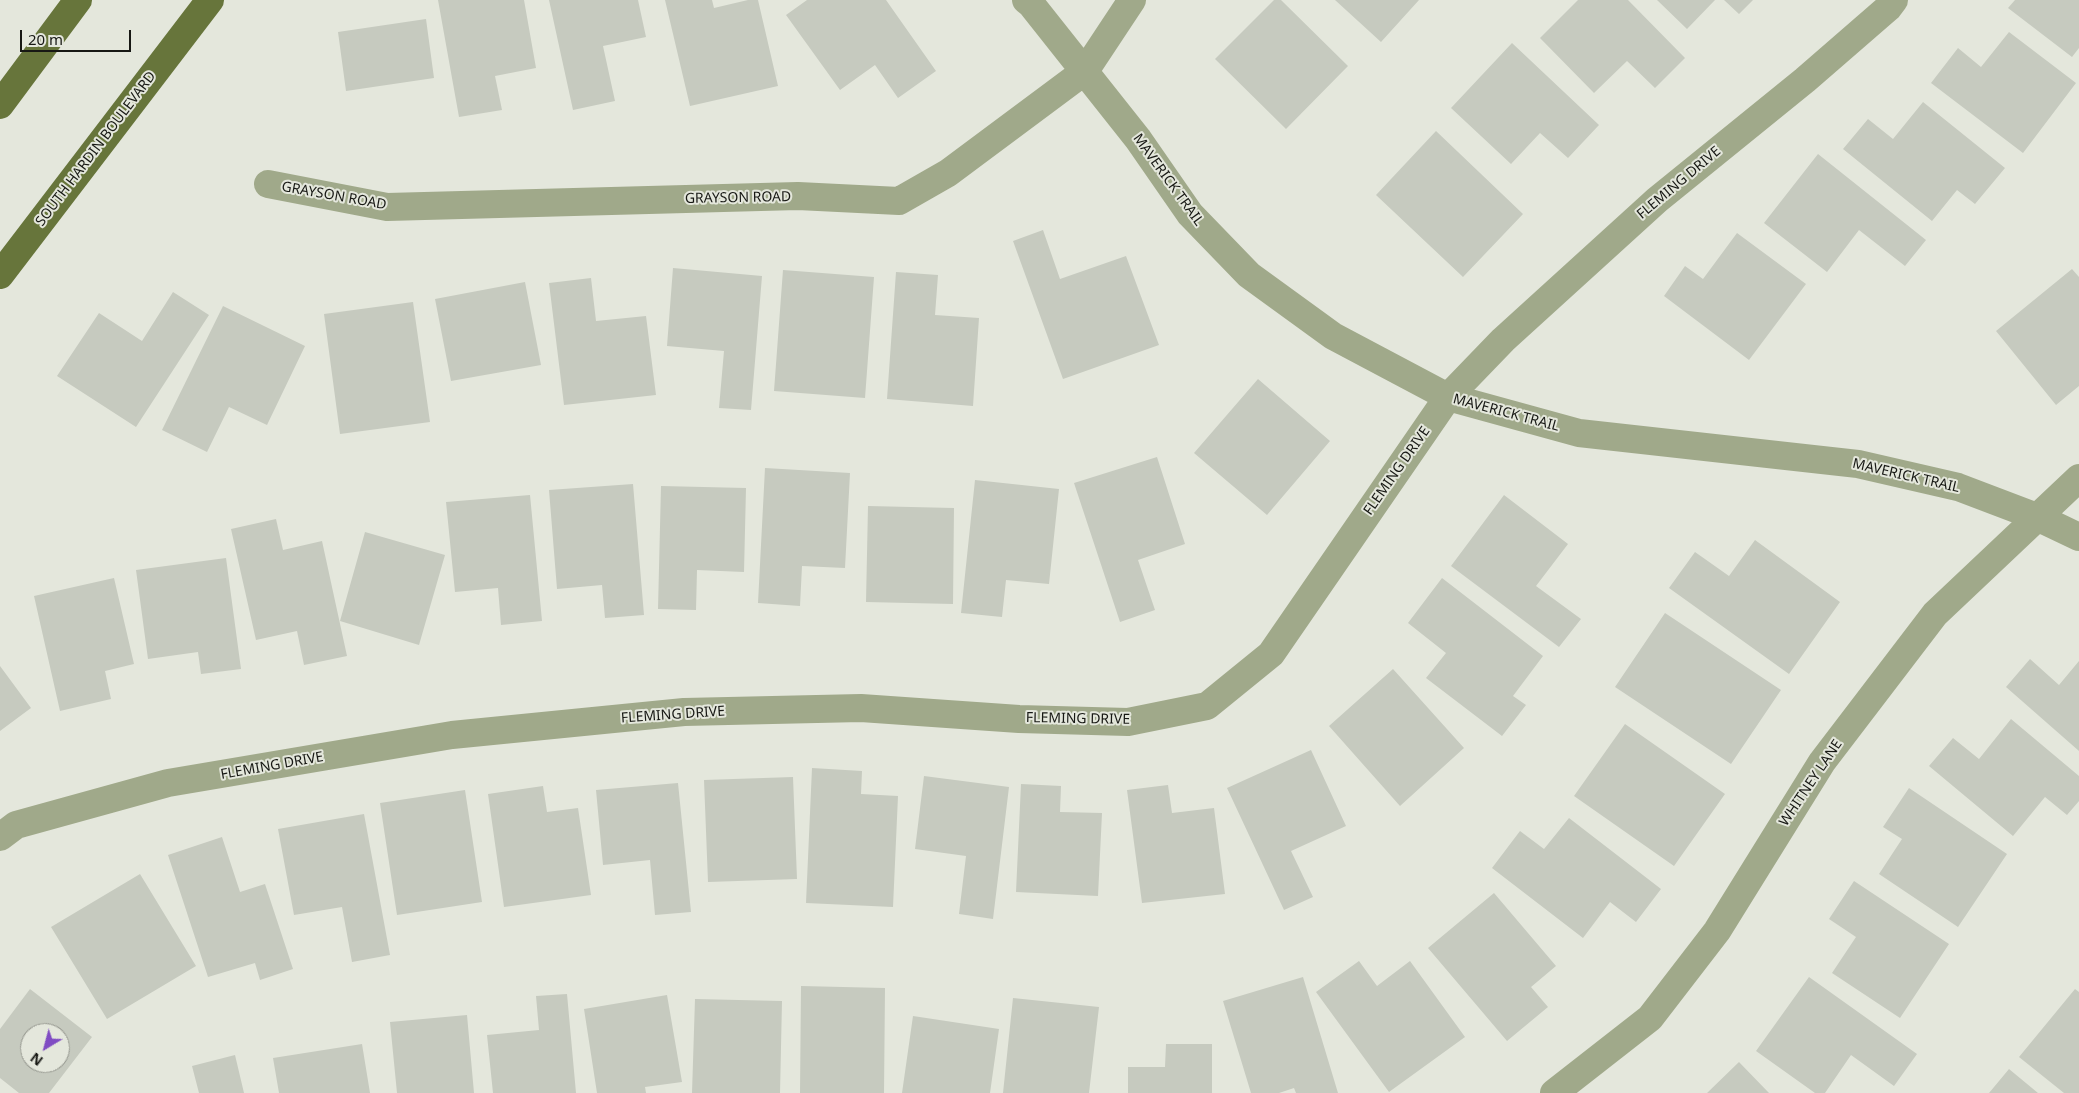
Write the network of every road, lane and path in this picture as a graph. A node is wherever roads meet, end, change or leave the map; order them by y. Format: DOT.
graph roads {
  1 [pos="78,0"];
  2 [pos="210,0"];
  3 [pos="1026,0"];
  4 [pos="1132,0"];
  5 [pos="1894,0"];
  6 [pos="1085,71"];
  7 [pos="0,105"];
  8 [pos="268,184"];
  9 [pos="0,275"];
  10 [pos="1448,397"];
  11 [pos="2079,478"];
  12 [pos="2037,517"];
  13 [pos="2079,537"];
  14 [pos="0,837"];
  15 [pos="1554,1093"];
  1 -- 7 [label="main road"];
  2 -- 9 [label="main road, SOUTH HARDIN BOULEVARD"];
  3 -- 6 [label="street, MAVERICK TRAIL"];
  4 -- 6 [label="street, GRAYSON ROAD"];
  5 -- 10 [label="street, FLEMING DRIVE"];
  6 -- 8 [label="street, GRAYSON ROAD"];
  6 -- 10 [label="street, MAVERICK TRAIL"];
  10 -- 12 [label="street, MAVERICK TRAIL"];
  10 -- 14 [label="street, FLEMING DRIVE"];
  11 -- 12 [label="street, WHITNEY LANE"];
  12 -- 13 [label="street, MAVERICK TRAIL"];
  12 -- 15 [label="street, WHITNEY LANE"];
}
